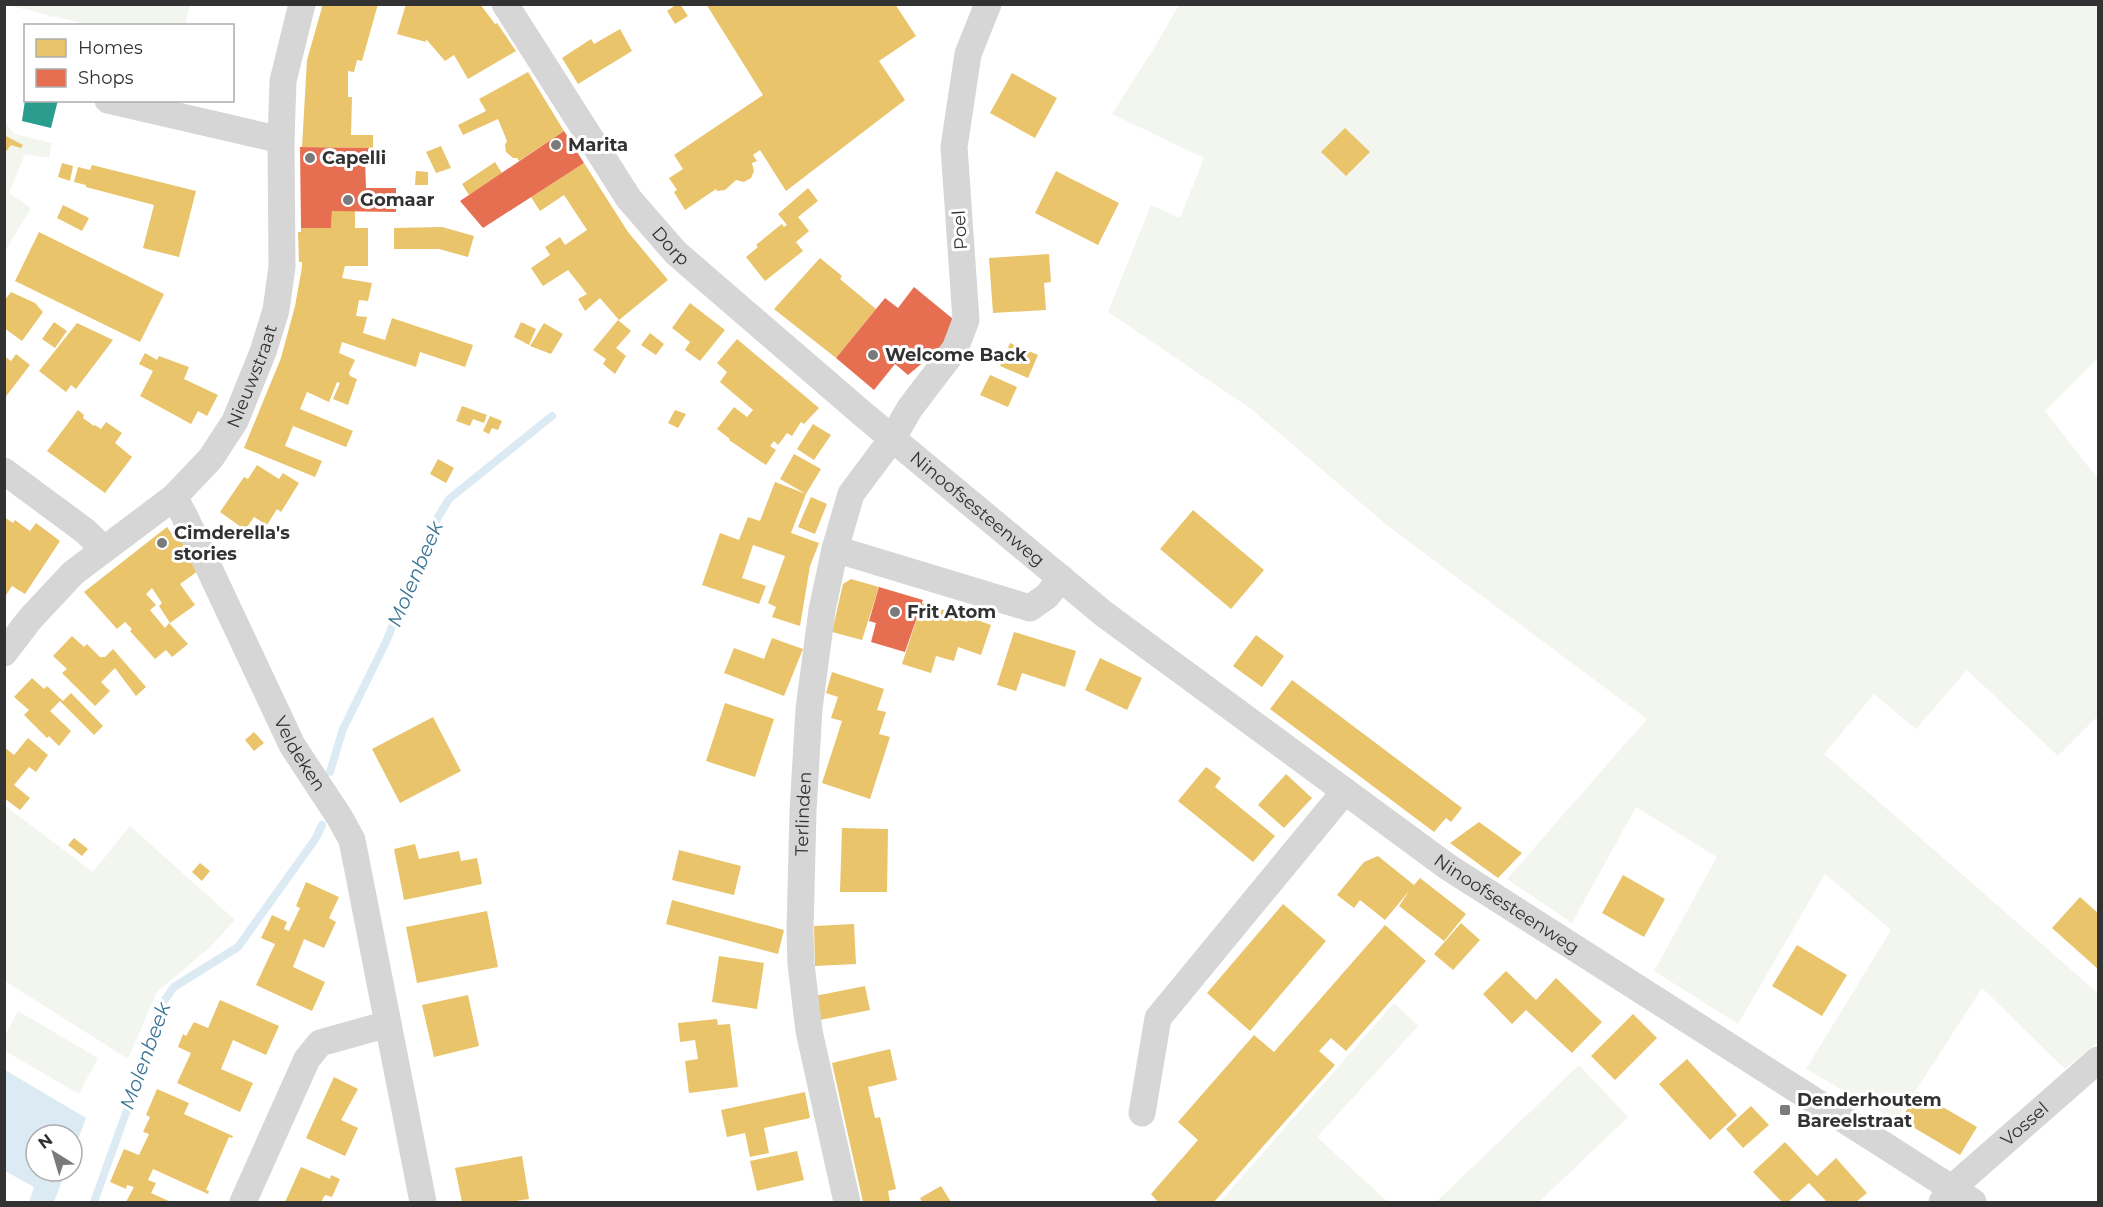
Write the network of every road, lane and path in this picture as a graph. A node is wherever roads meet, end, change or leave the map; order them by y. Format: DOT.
graph roads {
  1 [pos="302,4"];
  2 [pos="505,4"];
  3 [pos="988,4"];
  4 [pos="117,102"];
  5 [pos="281,140"];
  6 [pos="892,439"];
  7 [pos="4,471"];
  8 [pos="174,496"];
  9 [pos="104,549"];
  10 [pos="835,549"];
  11 [pos="1060,578"];
  12 [pos="4,653"];
  13 [pos="1345,791"];
  14 [pos="388,1024"];
  15 [pos="2098,1060"];
  16 [pos="1142,1113"];
  17 [pos="1956,1198"];
  18 [pos="243,1203"];
  19 [pos="423,1203"];
  20 [pos="848,1203"];
  1 -- 5 [label="street, Nieuwstraat"];
  2 -- 6 [label="street, Dorp"];
  3 -- 6 [label="street, Poel"];
  4 -- 5 [label="street"];
  5 -- 8 [label="street, Nieuwstraat"];
  6 -- 10 [label="street, Terlinden"];
  6 -- 11 [label="street, Ninoofsesteenweg"];
  7 -- 9 [label="street"];
  8 -- 9 [label="street, Nieuwstraat"];
  8 -- 14 [label="street, Veldeken"];
  9 -- 12 [label="street, Nieuwstraat"];
  10 -- 11 [label="street, Ninoofsesteenweg"];
  10 -- 20 [label="street, Terlinden"];
  11 -- 13 [label="street, Ninoofsesteenweg"];
  13 -- 16 [label="street"];
  13 -- 17 [label="street, Ninoofsesteenweg"];
  14 -- 18 [label="street"];
  14 -- 19 [label="street, Veldeken"];
  15 -- 17 [label="street, Vossel"];
}
